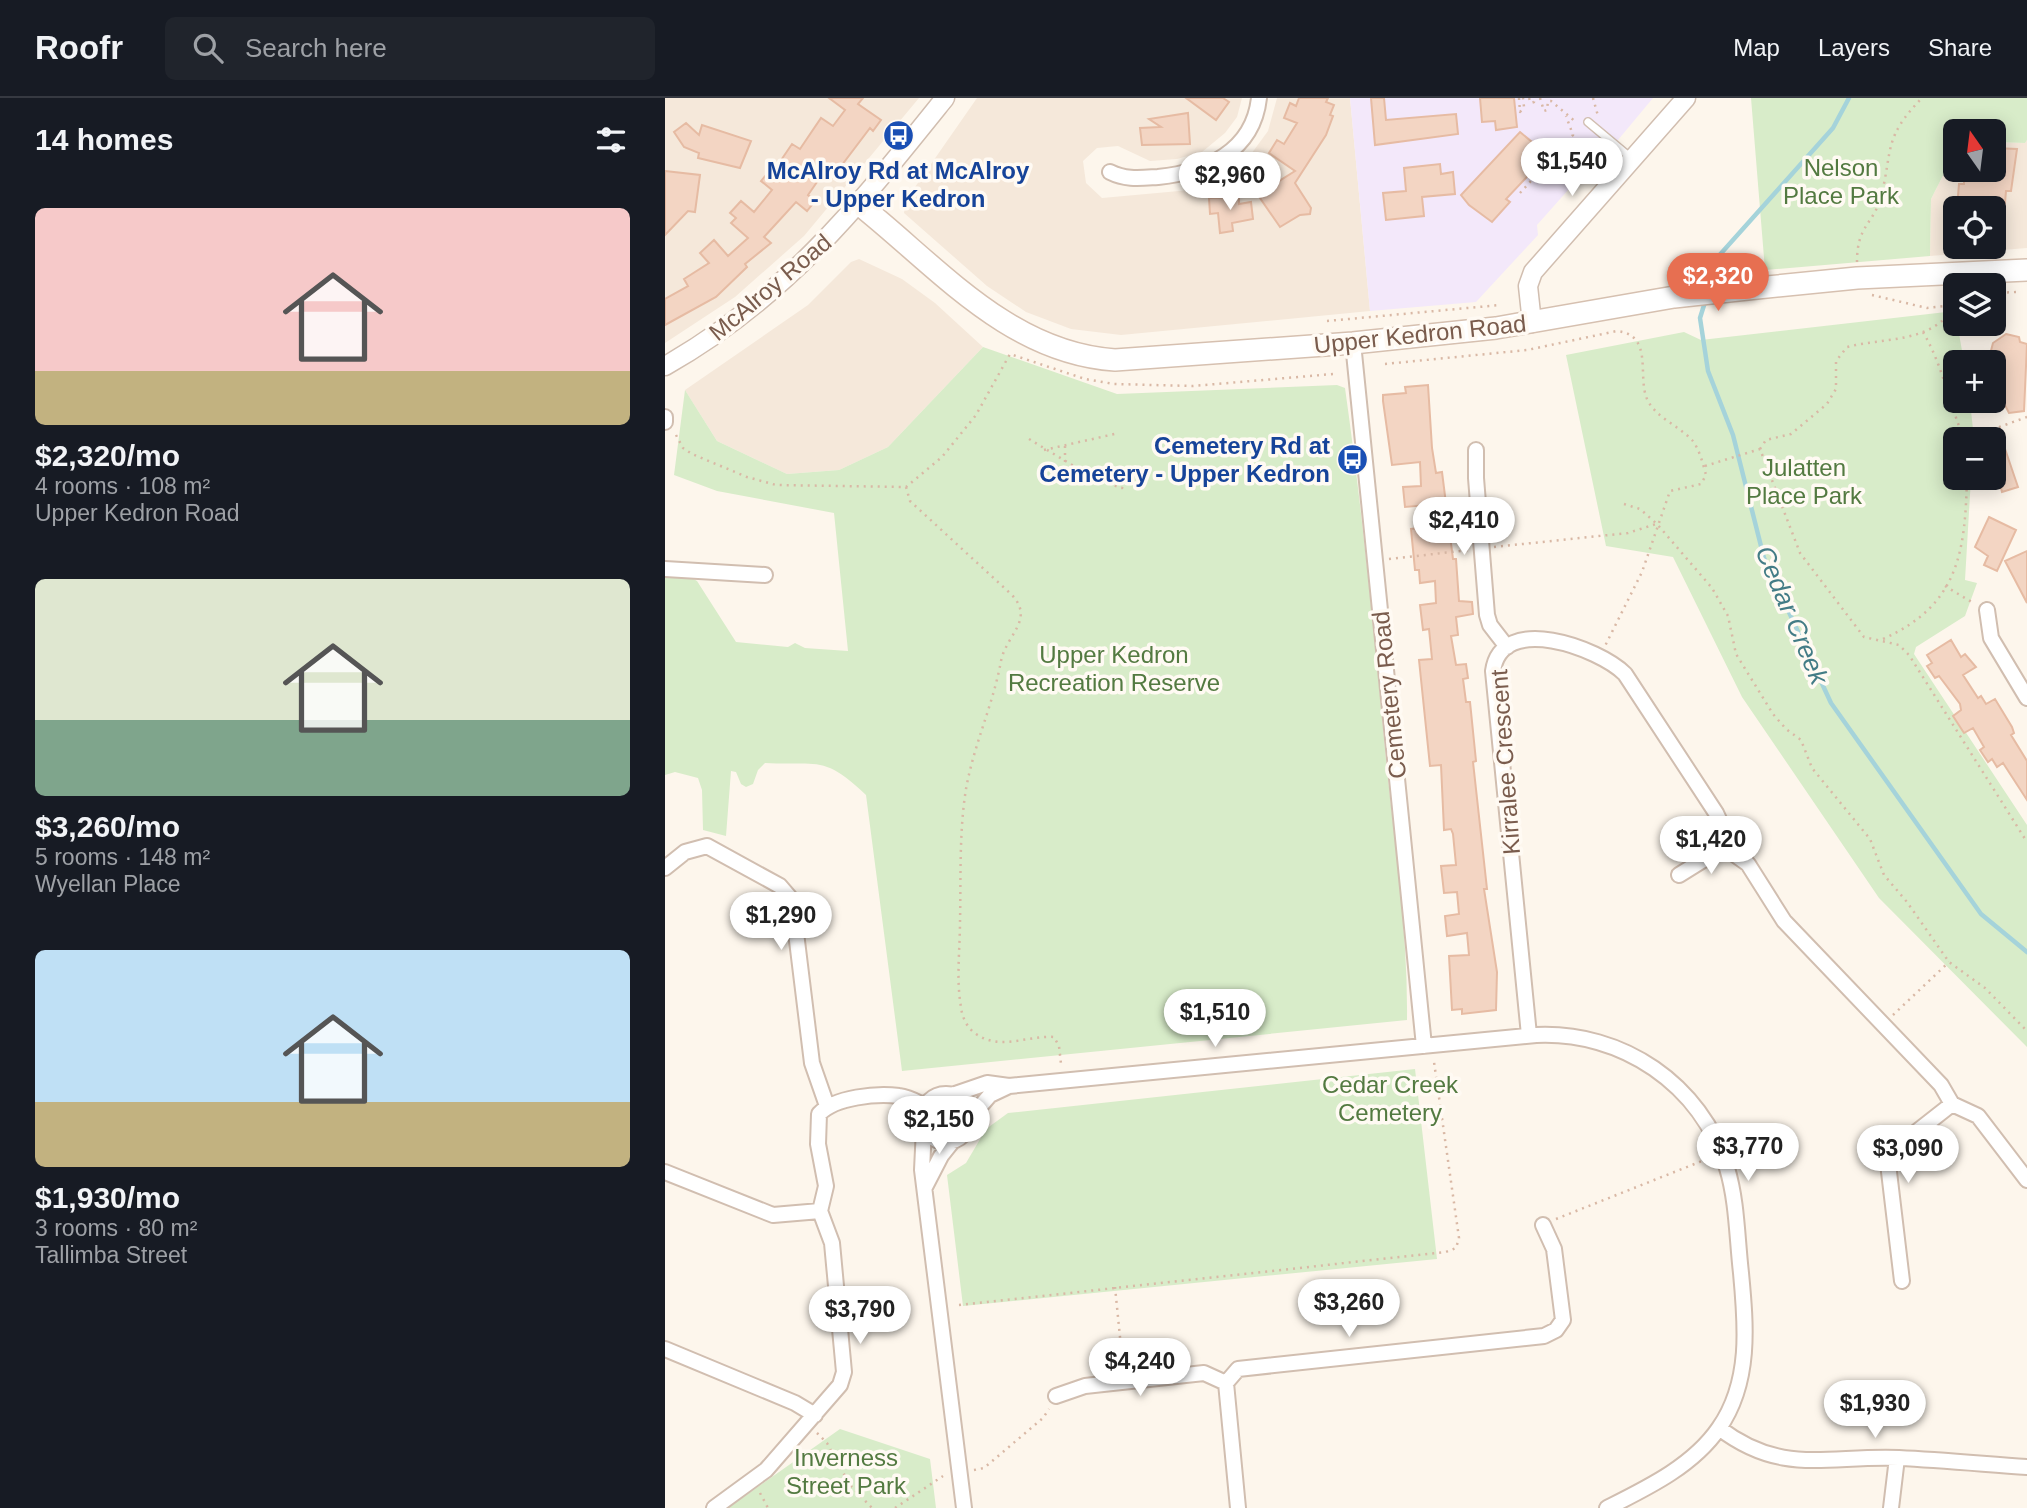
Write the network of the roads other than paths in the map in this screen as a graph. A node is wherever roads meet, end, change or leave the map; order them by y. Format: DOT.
graph roads {
  1 [pos="945,98"];
  2 [pos="1259,98"];
  3 [pos="1686,98"];
  4 [pos="1586,126"];
  5 [pos="1632,159"];
  6 [pos="1109,172"];
  7 [pos="860,205"];
  8 [pos="2027,270"];
  9 [pos="1532,323"];
  10 [pos="1353,343"];
  11 [pos="665,366"];
  12 [pos="1476,450"];
  13 [pos="665,569"];
  14 [pos="765,575"];
  15 [pos="1987,610"];
  16 [pos="1507,647"];
  17 [pos="2027,698"];
  18 [pos="1724,847"];
  19 [pos="665,868"];
  20 [pos="1679,875"];
  21 [pos="1529,1035"];
  22 [pos="1424,1046"];
  23 [pos="1009,1086"];
  24 [pos="953,1095"];
  25 [pos="1952,1104"];
  26 [pos="827,1105"];
  27 [pos="925,1107"];
  28 [pos="970,1118"];
  29 [pos="924,1128"];
  30 [pos="953,1141"];
  31 [pos="665,1172"];
  32 [pos="2027,1181"];
  33 [pos="925,1187"];
  34 [pos="820,1210"];
  35 [pos="1543,1224"];
  36 [pos="1902,1281"];
  37 [pos="665,1349"];
  38 [pos="1226,1383"];
  39 [pos="1056,1396"];
  40 [pos="811,1419"];
  41 [pos="1719,1428"];
  42 [pos="1897,1458"];
  43 [pos="2027,1467"];
  44 [pos="714,1508"];
  45 [pos="964,1508"];
  46 [pos="1238,1508"];
  47 [pos="1607,1508"];
  48 [pos="1891,1508"];
  1 -- 7 [label="street, McAlroy Road"];
  2 -- 6 [label="street"];
  3 -- 5 [label="street"];
  4 -- 5 [label="lane"];
  5 -- 9 [label="street"];
  7 -- 10 [label="main road, Upper Kedron Road"];
  7 -- 11 [label="street, McAlroy Road"];
  8 -- 9 [label="main road, Upper Kedron Road"];
  9 -- 10 [label="main road, Upper Kedron Road"];
  10 -- 22 [label="street, Cemetery Road"];
  12 -- 16 [label="street"];
  13 -- 14 [label="street"];
  15 -- 17 [label="street"];
  16 -- 18 [label="street, Kirralee Crescent"];
  16 -- 21 [label="street, Kirralee Crescent"];
  18 -- 20 [label="street"];
  18 -- 25 [label="street"];
  19 -- 26 [label="street"];
  21 -- 22 [label="street"];
  21 -- 41 [label="street"];
  22 -- 23 [label="street"];
  23 -- 24 [label="street"];
  23 -- 28 [label="street"];
  24 -- 27 [label="street"];
  24 -- 28 [label="street"];
  25 -- 32 [label="street"];
  25 -- 36 [label="street"];
  26 -- 27 [label="street"];
  26 -- 34 [label="street"];
  27 -- 29 [label="street"];
  28 -- 30 [label="street"];
  29 -- 30 [label="street"];
  29 -- 33 [label="street"];
  30 -- 33 [label="street"];
  31 -- 34 [label="street"];
  33 -- 45 [label="street"];
  34 -- 40 [label="street"];
  35 -- 38 [label="street"];
  37 -- 40 [label="street"];
  38 -- 39 [label="street"];
  38 -- 46 [label="street"];
  40 -- 44 [label="street"];
  41 -- 42 [label="street"];
  41 -- 47 [label="street"];
  42 -- 43 [label="street"];
  42 -- 48 [label="street"];
}
